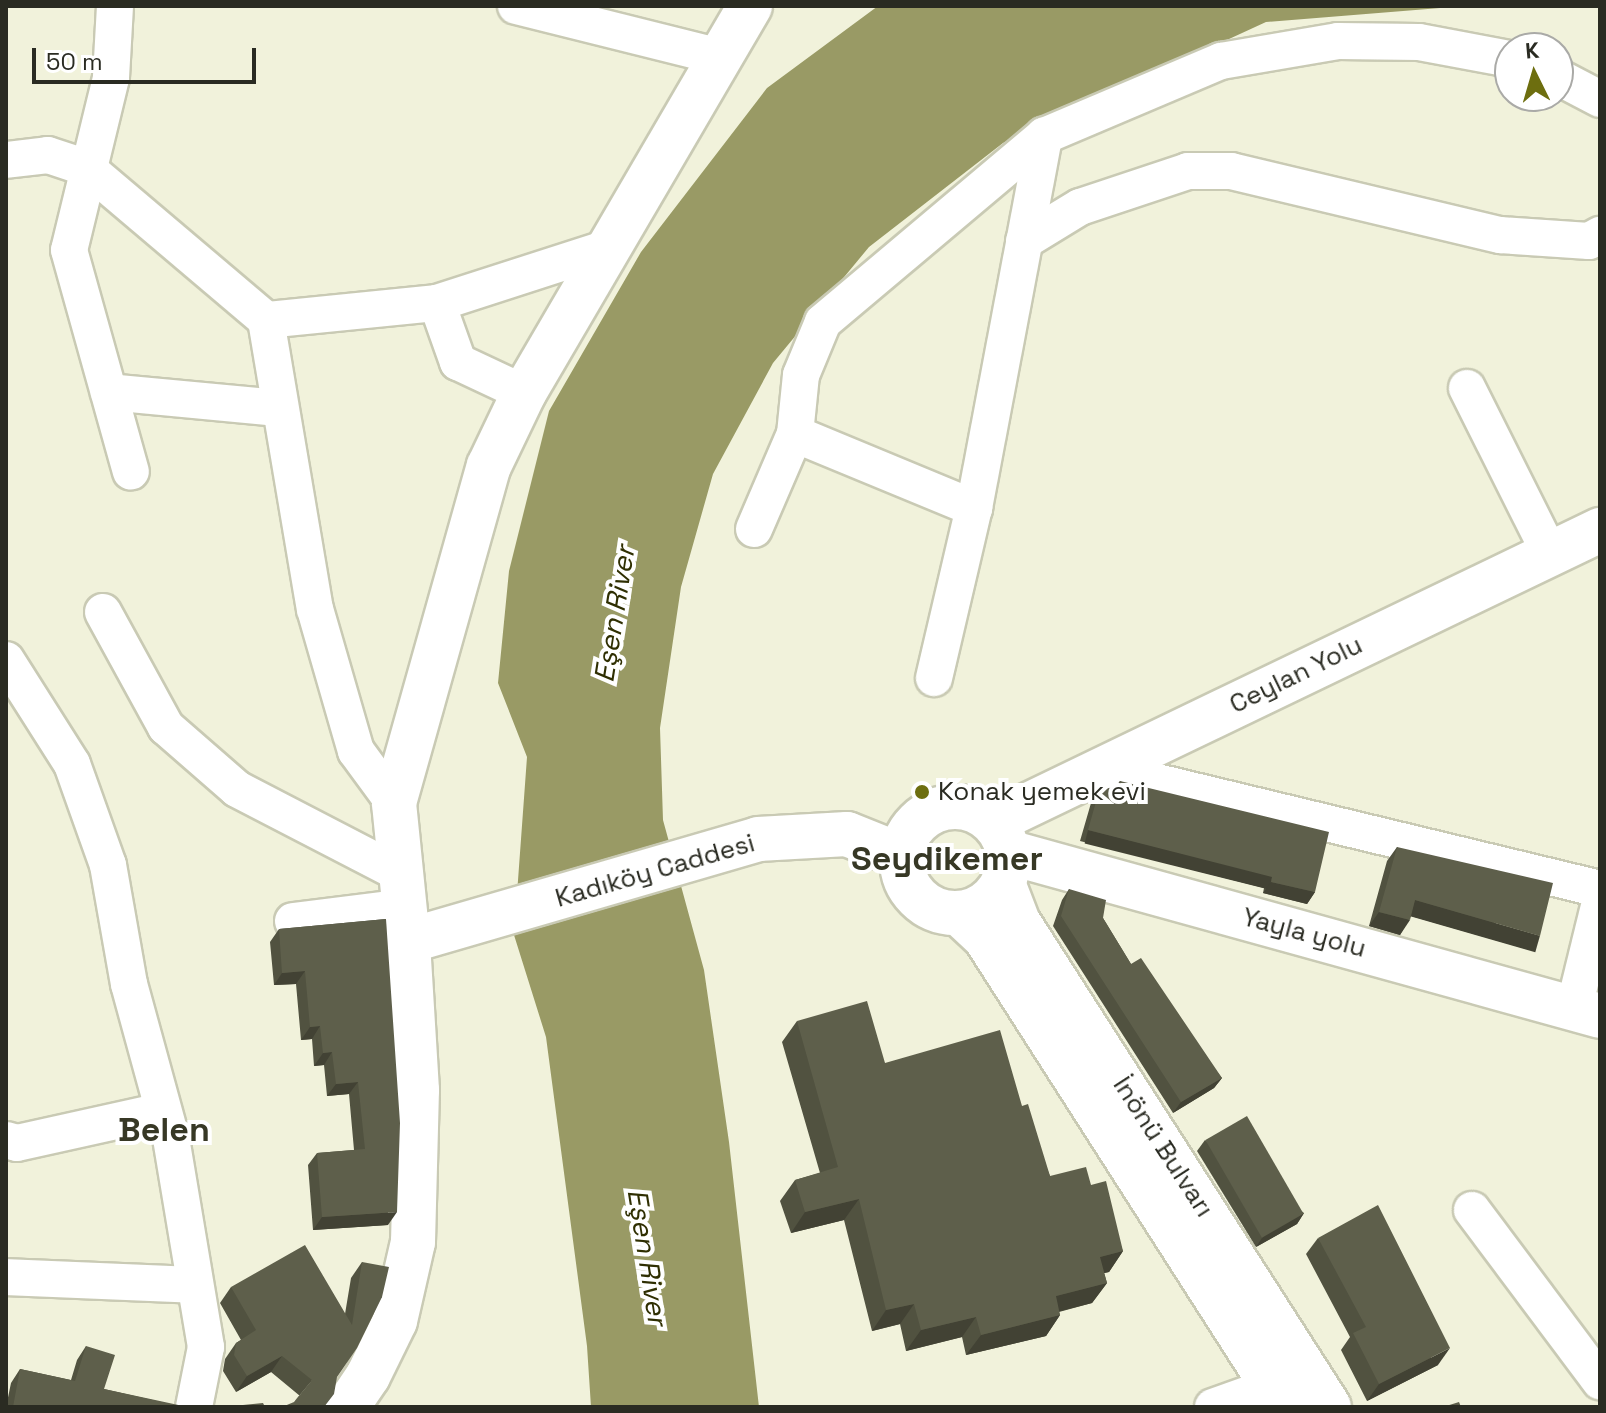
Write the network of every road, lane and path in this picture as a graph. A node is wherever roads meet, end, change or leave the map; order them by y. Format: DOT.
graph roads {
  1 [pos="115,6"];
  2 [pos="516,6"];
  3 [pos="750,6"];
  4 [pos="1494,56"];
  5 [pos="720,57"];
  6 [pos="1574,85"];
  7 [pos="1600,99"];
  8 [pos="1044,136"];
  9 [pos="6,160"];
  10 [pos="87,168"];
  11 [pos="1600,235"];
  12 [pos="1024,241"];
  13 [pos="610,247"];
  14 [pos="437,303"];
  15 [pos="266,320"];
  16 [pos="1467,388"];
  17 [pos="109,392"];
  18 [pos="524,393"];
  19 [pos="279,408"];
  20 [pos="795,434"];
  21 [pos="131,472"];
  22 [pos="974,508"];
  23 [pos="754,529"];
  24 [pos="1600,530"];
  25 [pos="1549,552"];
  26 [pos="103,612"];
  27 [pos="6,660"];
  28 [pos="934,678"];
  29 [pos="1103,769"];
  30 [pos="394,803"];
  31 [pos="1001,852"];
  32 [pos="902,856"];
  33 [pos="1600,889"];
  34 [pos="1600,902"];
  35 [pos="405,907"];
  36 [pos="960,914"];
  37 [pos="293,921"];
  38 [pos="1587,1012"];
  39 [pos="161,1111"];
  40 [pos="6,1140"];
  41 [pos="1472,1210"];
  42 [pos="6,1277"];
  43 [pos="194,1285"];
  44 [pos="1600,1381"];
  45 [pos="1287,1386"];
  46 [pos="194,1407"];
  47 [pos="347,1407"];
  48 [pos="1213,1407"];
  49 [pos="1329,1407"];
  1 -- 10 [label="street"];
  2 -- 5 [label="street"];
  3 -- 5 [label="street"];
  4 -- 8 [label="street"];
  5 -- 13 [label="street"];
  6 -- 7 [label="street"];
  8 -- 12 [label="street"];
  8 -- 20 [label="street"];
  9 -- 10 [label="street"];
  10 -- 15 [label="street"];
  10 -- 17 [label="street"];
  11 -- 12 [label="street"];
  12 -- 22 [label="street"];
  13 -- 14 [label="street"];
  13 -- 18 [label="street"];
  14 -- 15 [label="street"];
  14 -- 18 [label="street"];
  15 -- 19 [label="street"];
  16 -- 25 [label="street"];
  17 -- 19 [label="street"];
  17 -- 21 [label="street"];
  18 -- 30 [label="street"];
  19 -- 30 [label="street"];
  20 -- 22 [label="street"];
  20 -- 23 [label="street"];
  22 -- 28 [label="street"];
  24 -- 25 [label="street, Ceylan Yolu"];
  25 -- 29 [label="street, Ceylan Yolu"];
  26 -- 35 [label="street"];
  27 -- 39 [label="street"];
  29 -- 31 [label="street, Ceylan Yolu"];
  29 -- 33 [label="street"];
  30 -- 35 [label="street"];
  31 -- 32 [label="street"];
  31 -- 36 [label="street"];
  31 -- 38 [label="street, Yayla yolu"];
  31 -- 45 [label="street, İnönü Bulvarı"];
  32 -- 35 [label="street, Kadıköy Caddesi"];
  32 -- 36 [label="street"];
  34 -- 38 [label="street"];
  35 -- 37 [label="street"];
  35 -- 47 [label="street"];
  36 -- 45 [label="street, İnönü Bulvarı"];
  39 -- 40 [label="street"];
  39 -- 43 [label="street"];
  41 -- 44 [label="street"];
  42 -- 43 [label="street"];
  43 -- 46 [label="street"];
  45 -- 48 [label="street"];
  45 -- 49 [label="street, İnönü Bulvarı"];
}
